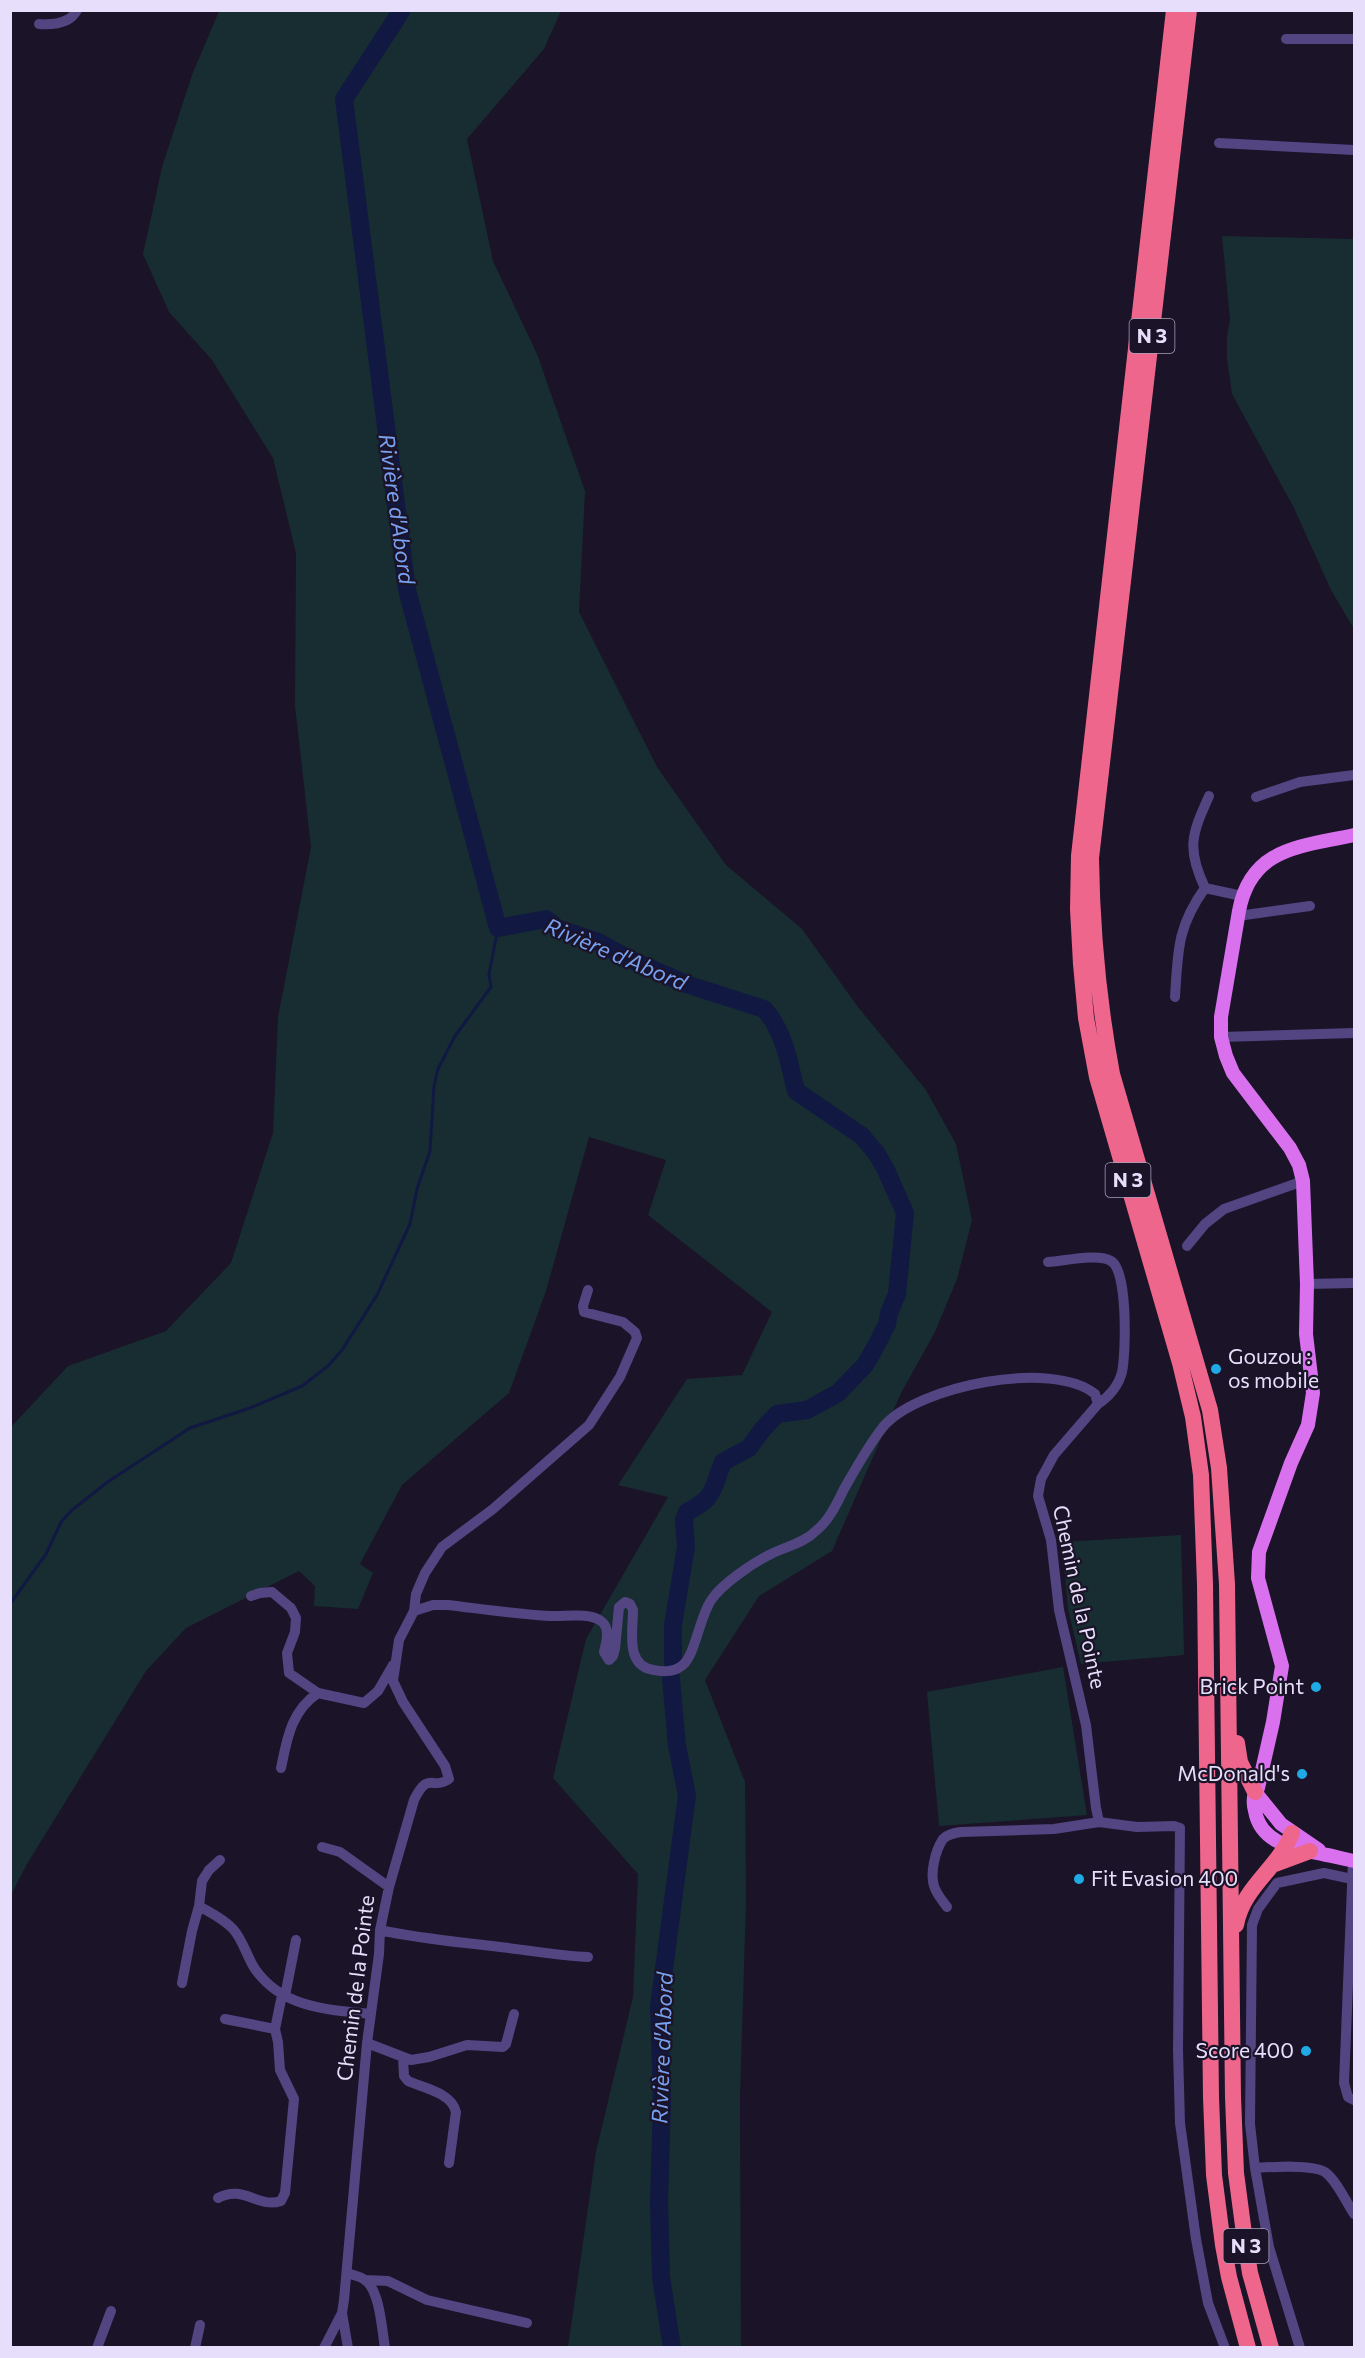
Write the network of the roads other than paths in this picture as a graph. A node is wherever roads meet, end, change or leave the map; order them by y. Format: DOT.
graph roads {
  1 [pos="77,10"];
  2 [pos="1174,10"];
  3 [pos="1189,10"];
  4 [pos="39,24"];
  5 [pos="1286,39"];
  6 [pos="1354,39"];
  7 [pos="1220,143"];
  8 [pos="1354,150"];
  9 [pos="1354,775"];
  10 [pos="1209,796"];
  11 [pos="1256,797"];
  12 [pos="1354,835"];
  13 [pos="1205,888"];
  14 [pos="1242,896"];
  15 [pos="1310,906"];
  16 [pos="1238,916"];
  17 [pos="1175,997"];
  18 [pos="1354,1033"];
  19 [pos="1221,1037"];
  20 [pos="1303,1181"];
  21 [pos="1187,1246"];
  22 [pos="1048,1262"];
  23 [pos="1354,1283"];
  24 [pos="1307,1284"];
  25 [pos="588,1290"];
  26 [pos="1098,1404"];
  27 [pos="1227,1584"];
  28 [pos="251,1596"];
  29 [pos="414,1611"];
  30 [pos="394,1662"];
  31 [pos="318,1693"];
  32 [pos="281,1768"];
  33 [pos="1255,1792"];
  34 [pos="1100,1822"];
  35 [pos="1289,1840"];
  36 [pos="322,1847"];
  37 [pos="1310,1851"];
  38 [pos="1327,1855"];
  39 [pos="220,1860"];
  40 [pos="1354,1861"];
  41 [pos="1275,1864"];
  42 [pos="1324,1873"];
  43 [pos="1352,1878"];
  44 [pos="389,1887"];
  45 [pos="199,1906"];
  46 [pos="947,1907"];
  47 [pos="380,1930"];
  48 [pos="296,1940"];
  49 [pos="588,1957"];
  50 [pos="182,1983"];
  51 [pos="283,1995"];
  52 [pos="371,2014"];
  53 [pos="514,2014"];
  54 [pos="225,2019"];
  55 [pos="275,2029"];
  56 [pos="367,2043"];
  57 [pos="403,2058"];
  58 [pos="1354,2100"];
  59 [pos="1234,2141"];
  60 [pos="449,2163"];
  61 [pos="1255,2168"];
  62 [pos="218,2198"];
  63 [pos="1354,2214"];
  64 [pos="347,2273"];
  65 [pos="366,2280"];
  66 [pos="111,2311"];
  67 [pos="342,2313"];
  68 [pos="527,2323"];
  69 [pos="200,2325"];
  70 [pos="97,2348"];
  71 [pos="195,2348"];
  72 [pos="324,2348"];
  73 [pos="348,2348"];
  74 [pos="384,2348"];
  75 [pos="1225,2348"];
  76 [pos="1248,2348"];
  77 [pos="1271,2348"];
  78 [pos="1300,2348"];
  1 -- 4 [label="street"];
  2 -- 76 [label="highway, N 3"];
  3 -- 27 [label="highway, N 3"];
  5 -- 6 [label="street"];
  7 -- 8 [label="street"];
  9 -- 11 [label="street"];
  10 -- 13 [label="street"];
  12 -- 14 [label="main road"];
  13 -- 14 [label="street"];
  13 -- 17 [label="street"];
  14 -- 16 [label="main road"];
  15 -- 16 [label="street"];
  16 -- 19 [label="main road"];
  18 -- 19 [label="street"];
  19 -- 20 [label="main road"];
  20 -- 21 [label="street"];
  20 -- 24 [label="main road"];
  22 -- 26 [label="street, Chemin de la Pointe"];
  23 -- 24 [label="street"];
  24 -- 33 [label="main road"];
  25 -- 29 [label="street, Chemin de la Pointe"];
  26 -- 29 [label="street"];
  26 -- 34 [label="street, Chemin de la Pointe"];
  27 -- 33 [label="highway"];
  27 -- 59 [label="highway, N 3"];
  28 -- 31 [label="street"];
  29 -- 30 [label="street, Chemin de la Pointe"];
  30 -- 31 [label="street"];
  30 -- 44 [label="street, Chemin de la Pointe"];
  31 -- 32 [label="street"];
  33 -- 35 [label="main road"];
  34 -- 46 [label="street"];
  34 -- 75 [label="street"];
  35 -- 37 [label="main road"];
  35 -- 38 [label="main road"];
  35 -- 41 [label="highway"];
  36 -- 44 [label="street"];
  37 -- 38 [label="main road"];
  37 -- 41 [label="highway"];
  38 -- 40 [label="main road"];
  38 -- 42 [label="street"];
  39 -- 45 [label="street"];
  40 -- 43 [label="street"];
  41 -- 59 [label="highway"];
  42 -- 43 [label="street"];
  42 -- 61 [label="street"];
  43 -- 58 [label="street"];
  44 -- 47 [label="street, Chemin de la Pointe"];
  45 -- 50 [label="street"];
  45 -- 51 [label="street"];
  47 -- 49 [label="street"];
  47 -- 52 [label="street, Chemin de la Pointe"];
  48 -- 51 [label="street"];
  51 -- 52 [label="street"];
  51 -- 55 [label="street"];
  52 -- 56 [label="street, Chemin de la Pointe"];
  53 -- 57 [label="street"];
  54 -- 55 [label="street"];
  55 -- 62 [label="street"];
  56 -- 57 [label="street"];
  56 -- 64 [label="street, Chemin de la Pointe"];
  57 -- 60 [label="street"];
  59 -- 77 [label="highway, N 3"];
  61 -- 63 [label="street"];
  61 -- 78 [label="street"];
  64 -- 65 [label="street"];
  64 -- 67 [label="street, Chemin de la Pointe"];
  65 -- 68 [label="street"];
  65 -- 74 [label="street"];
  66 -- 70 [label="street"];
  67 -- 72 [label="street, Chemin de la Pointe"];
  67 -- 73 [label="street"];
  69 -- 71 [label="street"];
}
